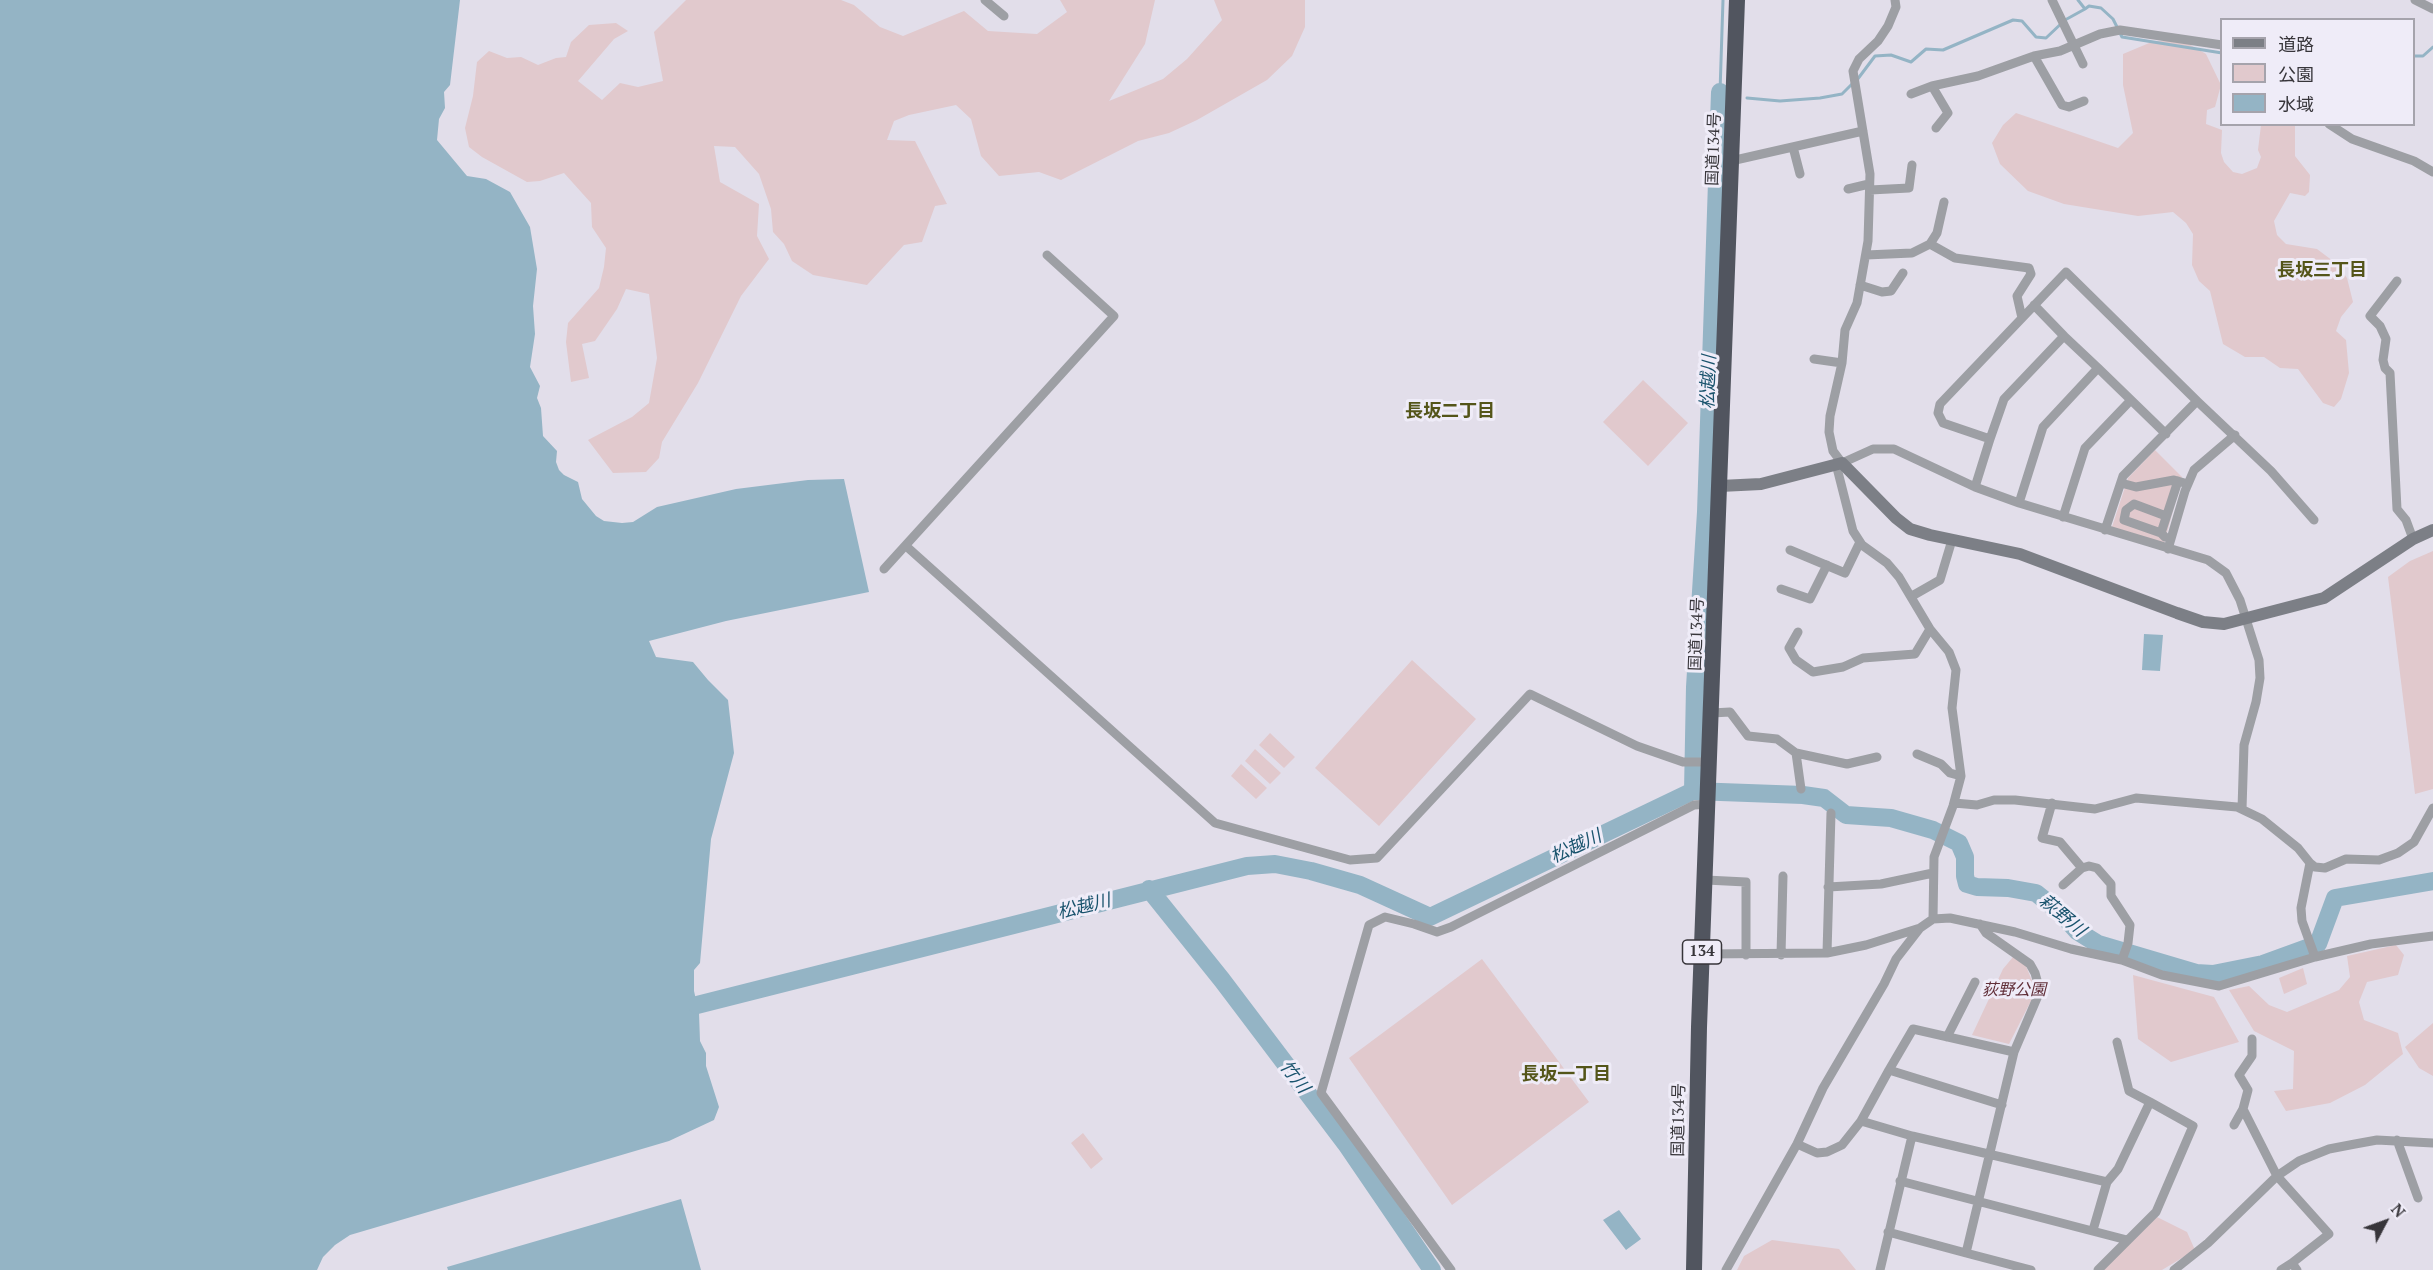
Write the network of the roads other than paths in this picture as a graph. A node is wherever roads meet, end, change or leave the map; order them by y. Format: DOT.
graph roads {
  1 [pos="985,0"];
  2 [pos="1737,0"];
  3 [pos="1895,0"];
  4 [pos="2052,0"];
  5 [pos="2415,0"];
  6 [pos="2433,9"];
  7 [pos="1004,16"];
  8 [pos="2220,45"];
  9 [pos="2075,46"];
  10 [pos="2034,56"];
  11 [pos="2083,64"];
  12 [pos="1932,86"];
  13 [pos="1911,93"];
  14 [pos="2084,101"];
  15 [pos="2332,126"];
  16 [pos="1936,129"];
  17 [pos="1863,131"];
  18 [pos="1793,147"];
  19 [pos="1731,161"];
  20 [pos="1912,165"];
  21 [pos="2433,172"];
  22 [pos="1800,174"];
  23 [pos="1870,187"];
  24 [pos="1848,189"];
  25 [pos="1944,202"];
  26 [pos="1930,244"];
  27 [pos="1047,255"];
  28 [pos="1866,255"];
  29 [pos="1903,273"];
  30 [pos="2397,281"];
  31 [pos="1860,285"];
  32 [pos="2034,305"];
  33 [pos="2022,318"];
  34 [pos="2064,336"];
  35 [pos="1814,359"];
  36 [pos="1842,363"];
  37 [pos="2098,368"];
  38 [pos="2131,400"];
  39 [pos="2197,401"];
  40 [pos="2166,434"];
  41 [pos="2235,435"];
  42 [pos="1990,439"];
  43 [pos="1839,464"];
  44 [pos="2178,480"];
  45 [pos="2121,483"];
  46 [pos="2188,484"];
  47 [pos="1720,486"];
  48 [pos="1975,487"];
  49 [pos="2136,488"];
  50 [pos="2019,503"];
  51 [pos="2134,504"];
  52 [pos="2166,516"];
  53 [pos="2063,517"];
  54 [pos="2314,520"];
  55 [pos="2105,530"];
  56 [pos="2433,530"];
  57 [pos="2161,533"];
  58 [pos="2413,539"];
  59 [pos="1952,540"];
  60 [pos="1860,542"];
  61 [pos="2169,545"];
  62 [pos="906,546"];
  63 [pos="1790,550"];
  64 [pos="1827,565"];
  65 [pos="884,569"];
  66 [pos="1781,589"];
  67 [pos="1912,596"];
  68 [pos="2246,620"];
  69 [pos="1930,629"];
  70 [pos="1798,632"];
  71 [pos="1712,713"];
  72 [pos="1796,753"];
  73 [pos="1917,754"];
  74 [pos="1877,757"];
  75 [pos="1709,762"];
  76 [pos="1961,776"];
  77 [pos="1801,789"];
  78 [pos="1709,796"];
  79 [pos="1954,803"];
  80 [pos="2052,803"];
  81 [pos="2433,808"];
  82 [pos="2242,809"];
  83 [pos="1831,813"];
  84 [pos="2310,863"];
  85 [pos="2082,868"];
  86 [pos="1933,873"];
  87 [pos="1783,876"];
  88 [pos="1706,880"];
  89 [pos="2063,885"];
  90 [pos="1828,887"];
  91 [pos="1933,920"];
  92 [pos="1980,924"];
  93 [pos="1920,928"];
  94 [pos="2433,936"];
  95 [pos="1827,953"];
  96 [pos="1702,954"];
  97 [pos="1746,955"];
  98 [pos="1781,955"];
  99 [pos="2123,957"];
  100 [pos="2314,957"];
  101 [pos="1976,982"];
  102 [pos="1947,1037"];
  103 [pos="2252,1039"];
  104 [pos="2117,1042"];
  105 [pos="2014,1052"];
  106 [pos="1889,1070"];
  107 [pos="2150,1102"];
  108 [pos="2002,1105"];
  109 [pos="2243,1109"];
  110 [pos="1861,1121"];
  111 [pos="2234,1125"];
  112 [pos="1912,1136"];
  113 [pos="2397,1140"];
  114 [pos="2433,1143"];
  115 [pos="1797,1144"];
  116 [pos="1990,1155"];
  117 [pos="2277,1176"];
  118 [pos="1900,1181"];
  119 [pos="2107,1182"];
  120 [pos="2418,1198"];
  121 [pos="1978,1203"];
  122 [pos="2093,1230"];
  123 [pos="1888,1232"];
  124 [pos="2127,1240"];
  125 [pos="1966,1253"];
  126 [pos="1988,1260"];
  127 [pos="2294,1266"];
  128 [pos="1451,1270"];
  129 [pos="1694,1270"];
  130 [pos="1726,1270"];
  131 [pos="1880,1270"];
  132 [pos="1986,1270"];
  133 [pos="2031,1270"];
  134 [pos="2097,1270"];
  135 [pos="2174,1270"];
  136 [pos="2282,1270"];
  1 -- 7 [label="street"];
  2 -- 19 [label="highway, 国道134号 / 134"];
  3 -- 17 [label="street"];
  4 -- 9 [label="street"];
  5 -- 6 [label="street"];
  8 -- 9 [label="street"];
  9 -- 10 [label="street"];
  9 -- 11 [label="street"];
  10 -- 12 [label="street"];
  10 -- 14 [label="street"];
  12 -- 13 [label="street"];
  12 -- 16 [label="street"];
  15 -- 21 [label="street"];
  17 -- 18 [label="street"];
  17 -- 23 [label="street"];
  18 -- 19 [label="street"];
  18 -- 22 [label="street"];
  19 -- 47 [label="highway, 国道134号 / 134"];
  20 -- 23 [label="street"];
  23 -- 24 [label="street"];
  23 -- 28 [label="street"];
  25 -- 26 [label="street"];
  26 -- 28 [label="street"];
  26 -- 33 [label="street"];
  27 -- 62 [label="street"];
  28 -- 31 [label="street"];
  29 -- 31 [label="street"];
  30 -- 58 [label="street"];
  31 -- 36 [label="street"];
  32 -- 33 [label="street"];
  32 -- 34 [label="street"];
  32 -- 39 [label="street"];
  33 -- 42 [label="street"];
  34 -- 37 [label="street"];
  34 -- 42 [label="street"];
  35 -- 36 [label="street"];
  36 -- 43 [label="street"];
  37 -- 38 [label="street"];
  37 -- 50 [label="street"];
  38 -- 40 [label="street"];
  38 -- 53 [label="street"];
  39 -- 40 [label="street"];
  39 -- 41 [label="street"];
  40 -- 45 [label="street"];
  41 -- 46 [label="street"];
  41 -- 54 [label="street"];
  42 -- 48 [label="street"];
  43 -- 47 [label="street"];
  43 -- 48 [label="street"];
  43 -- 59 [label="street"];
  43 -- 60 [label="street"];
  44 -- 46 [label="street"];
  44 -- 49 [label="street"];
  44 -- 52 [label="street"];
  45 -- 49 [label="street"];
  45 -- 55 [label="street"];
  46 -- 61 [label="street"];
  47 -- 71 [label="highway, 国道134号 / 134"];
  48 -- 50 [label="street"];
  49 -- 51 [label="street"];
  50 -- 53 [label="street"];
  51 -- 52 [label="street"];
  51 -- 57 [label="street"];
  52 -- 57 [label="street"];
  53 -- 55 [label="street"];
  55 -- 61 [label="street"];
  56 -- 58 [label="street"];
  57 -- 61 [label="street"];
  58 -- 68 [label="street"];
  59 -- 67 [label="street"];
  59 -- 68 [label="street"];
  60 -- 64 [label="street"];
  60 -- 67 [label="street"];
  61 -- 68 [label="street"];
  62 -- 65 [label="street"];
  62 -- 75 [label="street"];
  63 -- 64 [label="street"];
  64 -- 66 [label="street"];
  67 -- 69 [label="street"];
  68 -- 82 [label="street"];
  69 -- 70 [label="street"];
  69 -- 76 [label="street"];
  71 -- 72 [label="street"];
  71 -- 75 [label="highway, 国道134号 / 134"];
  72 -- 74 [label="street"];
  72 -- 77 [label="street"];
  73 -- 76 [label="street"];
  75 -- 78 [label="highway, 国道134号 / 134"];
  76 -- 79 [label="street"];
  78 -- 88 [label="highway, 国道134号 / 134"];
  78 -- 128 [label="street"];
  79 -- 80 [label="street"];
  79 -- 86 [label="street"];
  80 -- 82 [label="street"];
  80 -- 85 [label="street"];
  81 -- 84 [label="street"];
  82 -- 84 [label="street"];
  83 -- 90 [label="street"];
  84 -- 100 [label="street"];
  85 -- 89 [label="street"];
  85 -- 99 [label="street"];
  86 -- 90 [label="street"];
  86 -- 91 [label="street"];
  87 -- 98 [label="street"];
  88 -- 96 [label="highway, 国道134号 / 134"];
  88 -- 97 [label="street"];
  90 -- 95 [label="street"];
  91 -- 92 [label="street"];
  91 -- 93 [label="street"];
  92 -- 99 [label="street"];
  92 -- 105 [label="street"];
  93 -- 95 [label="street"];
  93 -- 115 [label="street"];
  94 -- 100 [label="street"];
  95 -- 98 [label="street"];
  96 -- 97 [label="street"];
  96 -- 129 [label="highway, 国道134号 / 134"];
  97 -- 98 [label="street"];
  99 -- 100 [label="street"];
  101 -- 102 [label="street"];
  102 -- 105 [label="street"];
  102 -- 106 [label="street"];
  103 -- 109 [label="street"];
  104 -- 107 [label="street"];
  105 -- 108 [label="street"];
  106 -- 108 [label="street"];
  106 -- 110 [label="street"];
  107 -- 119 [label="street"];
  107 -- 124 [label="street"];
  108 -- 116 [label="street"];
  109 -- 111 [label="street"];
  109 -- 117 [label="street"];
  110 -- 112 [label="street"];
  110 -- 115 [label="street"];
  112 -- 116 [label="street"];
  112 -- 118 [label="street"];
  113 -- 114 [label="street"];
  113 -- 117 [label="street"];
  113 -- 120 [label="street"];
  115 -- 130 [label="street"];
  116 -- 119 [label="street"];
  116 -- 121 [label="street"];
  117 -- 127 [label="street"];
  117 -- 135 [label="street"];
  118 -- 121 [label="street"];
  118 -- 123 [label="street"];
  119 -- 122 [label="street"];
  121 -- 122 [label="street"];
  121 -- 125 [label="street"];
  122 -- 124 [label="street"];
  123 -- 125 [label="street"];
  123 -- 131 [label="street"];
  124 -- 134 [label="street"];
  125 -- 126 [label="street"];
  126 -- 132 [label="street"];
  126 -- 133 [label="street"];
  127 -- 136 [label="street"];
}
